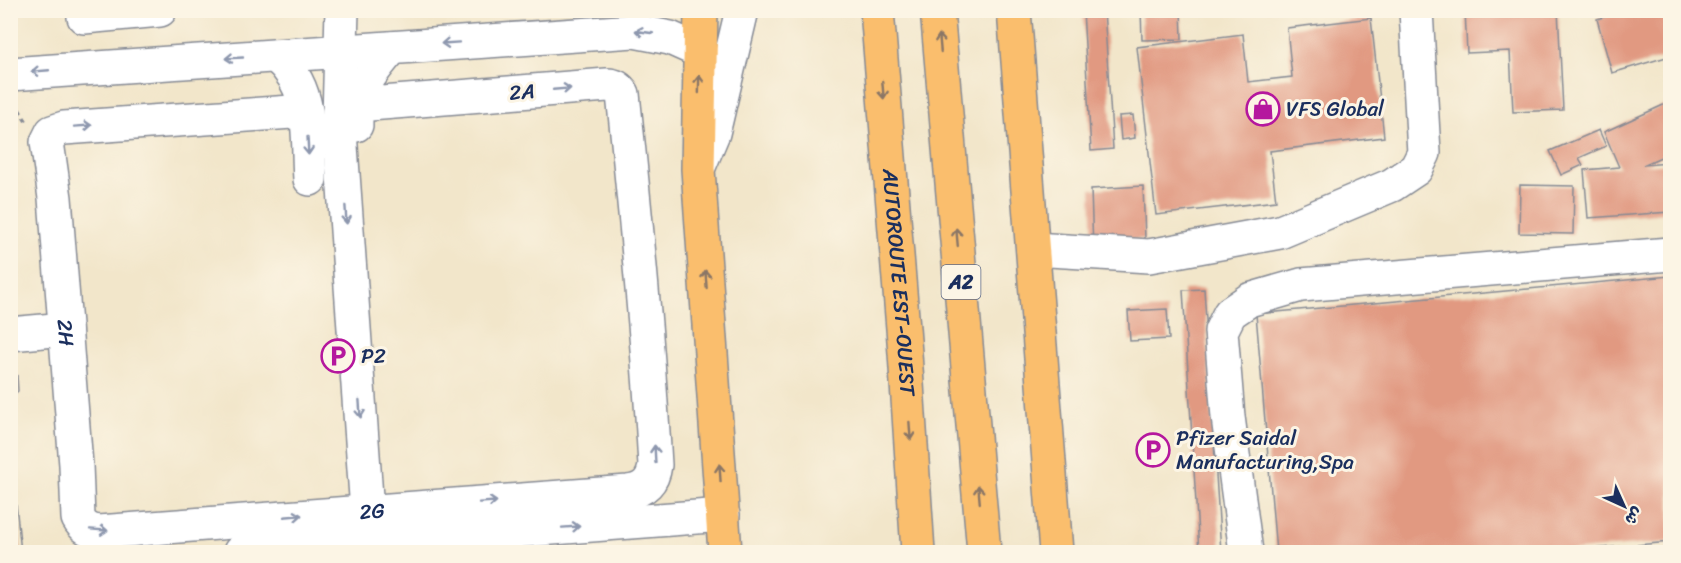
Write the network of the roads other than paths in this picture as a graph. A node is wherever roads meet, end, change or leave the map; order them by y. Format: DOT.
graph roads {
  1 [pos="160,10"];
  2 [pos="342,10"];
  3 [pos="669,10"];
  4 [pos="701,10"];
  5 [pos="742,10"];
  6 [pos="877,10"];
  7 [pos="938,10"];
  8 [pos="1014,10"];
  9 [pos="1416,10"];
  10 [pos="84,14"];
  11 [pos="392,48"];
  12 [pos="699,51"];
  13 [pos="340,52"];
  14 [pos="276,56"];
  15 [pos="88,67"];
  16 [pos="10,74"];
  17 [pos="357,105"];
  18 [pos="306,111"];
  19 [pos="698,169"];
  20 [pos="361,174"];
  21 [pos="310,179"];
  22 [pos="1032,249"];
  23 [pos="1671,254"];
  24 [pos="65,329"];
  25 [pos="10,334"];
  26 [pos="652,413"];
  27 [pos="76,465"];
  28 [pos="367,511"];
  29 [pos="723,515"];
  30 [pos="240,552"];
  31 [pos="725,552"];
  32 [pos="918,552"];
  33 [pos="984,552"];
  34 [pos="1056,552"];
  35 [pos="1246,552"];
  1 -- 10 [label="street"];
  2 -- 13 [label="street"];
  3 -- 12 [label="street"];
  4 -- 12 [label="main road"];
  5 -- 19 [label="street"];
  6 -- 32 [label="main road, AUTOROUTE EST-OUEST, one-way"];
  33 -- 7 [label="main road, A2, one-way"];
  8 -- 22 [label="main road"];
  9 -- 22 [label="street"];
  10 -- 15 [label="street"];
  12 -- 11 [label="street, one-way"];
  11 -- 13 [label="street"];
  11 -- 17 [label="street"];
  19 -- 12 [label="main road, one-way"];
  13 -- 14 [label="street"];
  13 -- 28 [label="street, one-way"];
  14 -- 15 [label="street, one-way"];
  14 -- 18 [label="street"];
  15 -- 16 [label="street, one-way"];
  17 -- 20 [label="street"];
  17 -- 26 [label="street, 2A, one-way"];
  18 -- 21 [label="street, one-way"];
  24 -- 18 [label="street, 2H, one-way"];
  29 -- 19 [label="main road, one-way"];
  22 -- 34 [label="main road"];
  23 -- 35 [label="street"];
  24 -- 25 [label="street"];
  24 -- 27 [label="street, 2H"];
  28 -- 26 [label="street, 2G, one-way"];
  27 -- 28 [label="street, 2G, one-way"];
  30 -- 29 [label="street, one-way"];
  29 -- 31 [label="main road"];
}
